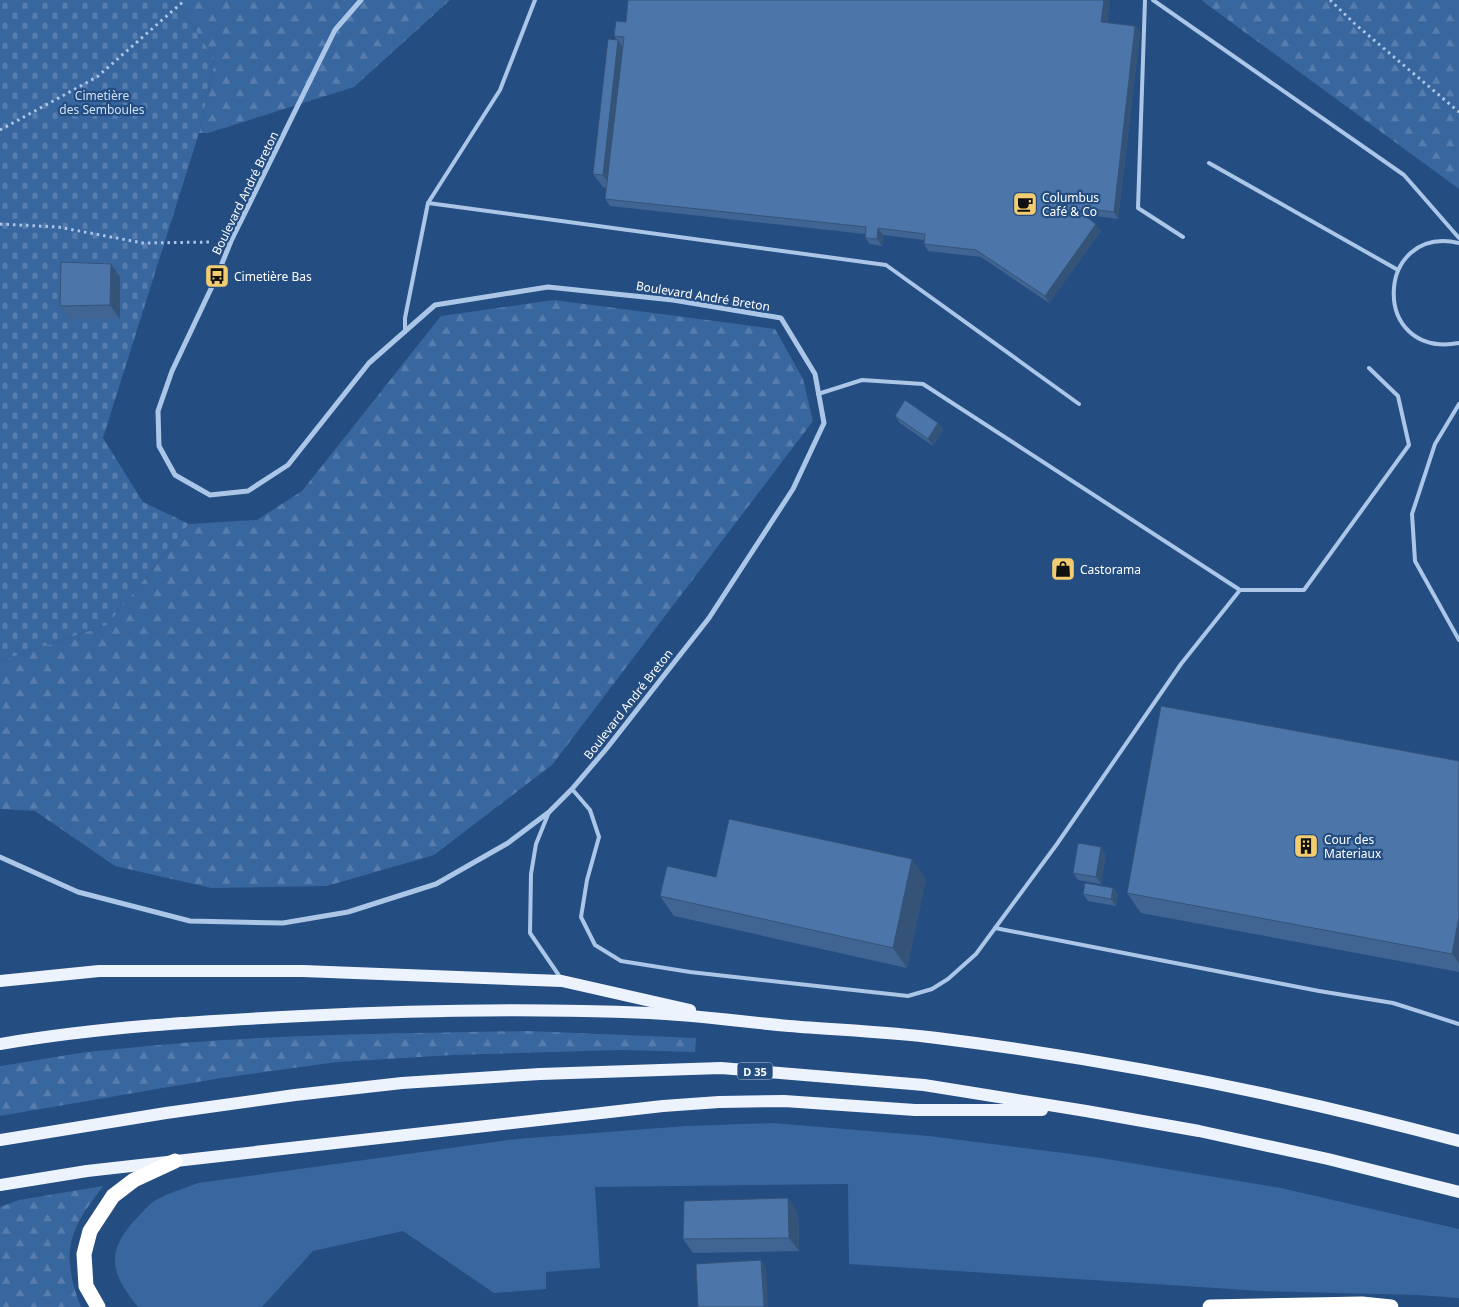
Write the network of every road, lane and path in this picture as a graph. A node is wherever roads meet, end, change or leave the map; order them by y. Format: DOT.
graph roads {
  1 [pos="185,0"];
  2 [pos="361,0"];
  3 [pos="534,0"];
  4 [pos="1145,0"];
  5 [pos="1153,0"];
  6 [pos="1330,0"];
  7 [pos="1459,112"];
  8 [pos="0,130"];
  9 [pos="1209,163"];
  10 [pos="428,203"];
  11 [pos="0,224"];
  12 [pos="1183,237"];
  13 [pos="1459,238"];
  14 [pos="231,241"];
  15 [pos="1459,243"];
  16 [pos="1398,270"];
  17 [pos="405,332"];
  18 [pos="1459,344"];
  19 [pos="1369,368"];
  20 [pos="818,394"];
  21 [pos="1079,404"];
  22 [pos="1459,404"];
  23 [pos="1240,590"];
  24 [pos="1459,640"];
  25 [pos="572,789"];
  26 [pos="549,812"];
  27 [pos="0,857"];
  28 [pos="995,928"];
  29 [pos="0,981"];
  30 [pos="562,981"];
  31 [pos="743,1022"];
  32 [pos="1459,1024"];
  33 [pos="0,1044"];
  34 [pos="1086,1110"];
  35 [pos="0,1140"];
  36 [pos="1459,1141"];
  37 [pos="175,1161"];
  38 [pos="0,1184"];
  39 [pos="1459,1192"];
  40 [pos="98,1307"];
  41 [pos="1210,1307"];
  42 [pos="1391,1307"];
  1 -- 8 [label="path"];
  2 -- 14 [label="street, Boulevard André Breton"];
  3 -- 10 [label="lane"];
  4 -- 12 [label="lane"];
  5 -- 13 [label="lane"];
  6 -- 7 [label="path"];
  9 -- 16 [label="lane"];
  10 -- 17 [label="lane"];
  10 -- 21 [label="lane"];
  11 -- 14 [label="path"];
  14 -- 17 [label="street, Boulevard André Breton"];
  15 -- 16 [label="lane"];
  16 -- 18 [label="lane"];
  17 -- 20 [label="street, Boulevard André Breton"];
  19 -- 23 [label="lane"];
  20 -- 23 [label="lane"];
  20 -- 25 [label="street, Boulevard André Breton"];
  22 -- 24 [label="lane"];
  23 -- 28 [label="lane"];
  25 -- 26 [label="street, Boulevard André Breton"];
  25 -- 28 [label="lane"];
  26 -- 27 [label="street, Boulevard André Breton"];
  26 -- 30 [label="lane"];
  28 -- 32 [label="lane"];
  29 -- 30 [label="main road"];
  30 -- 31 [label="main road"];
  31 -- 33 [label="main road"];
  31 -- 36 [label="main road"];
  34 -- 35 [label="main road, D 35"];
  34 -- 37 [label="main road"];
  34 -- 39 [label="main road, D 35"];
  37 -- 38 [label="main road"];
  37 -- 40 [label="highway"];
  41 -- 42 [label="highway"];
}
